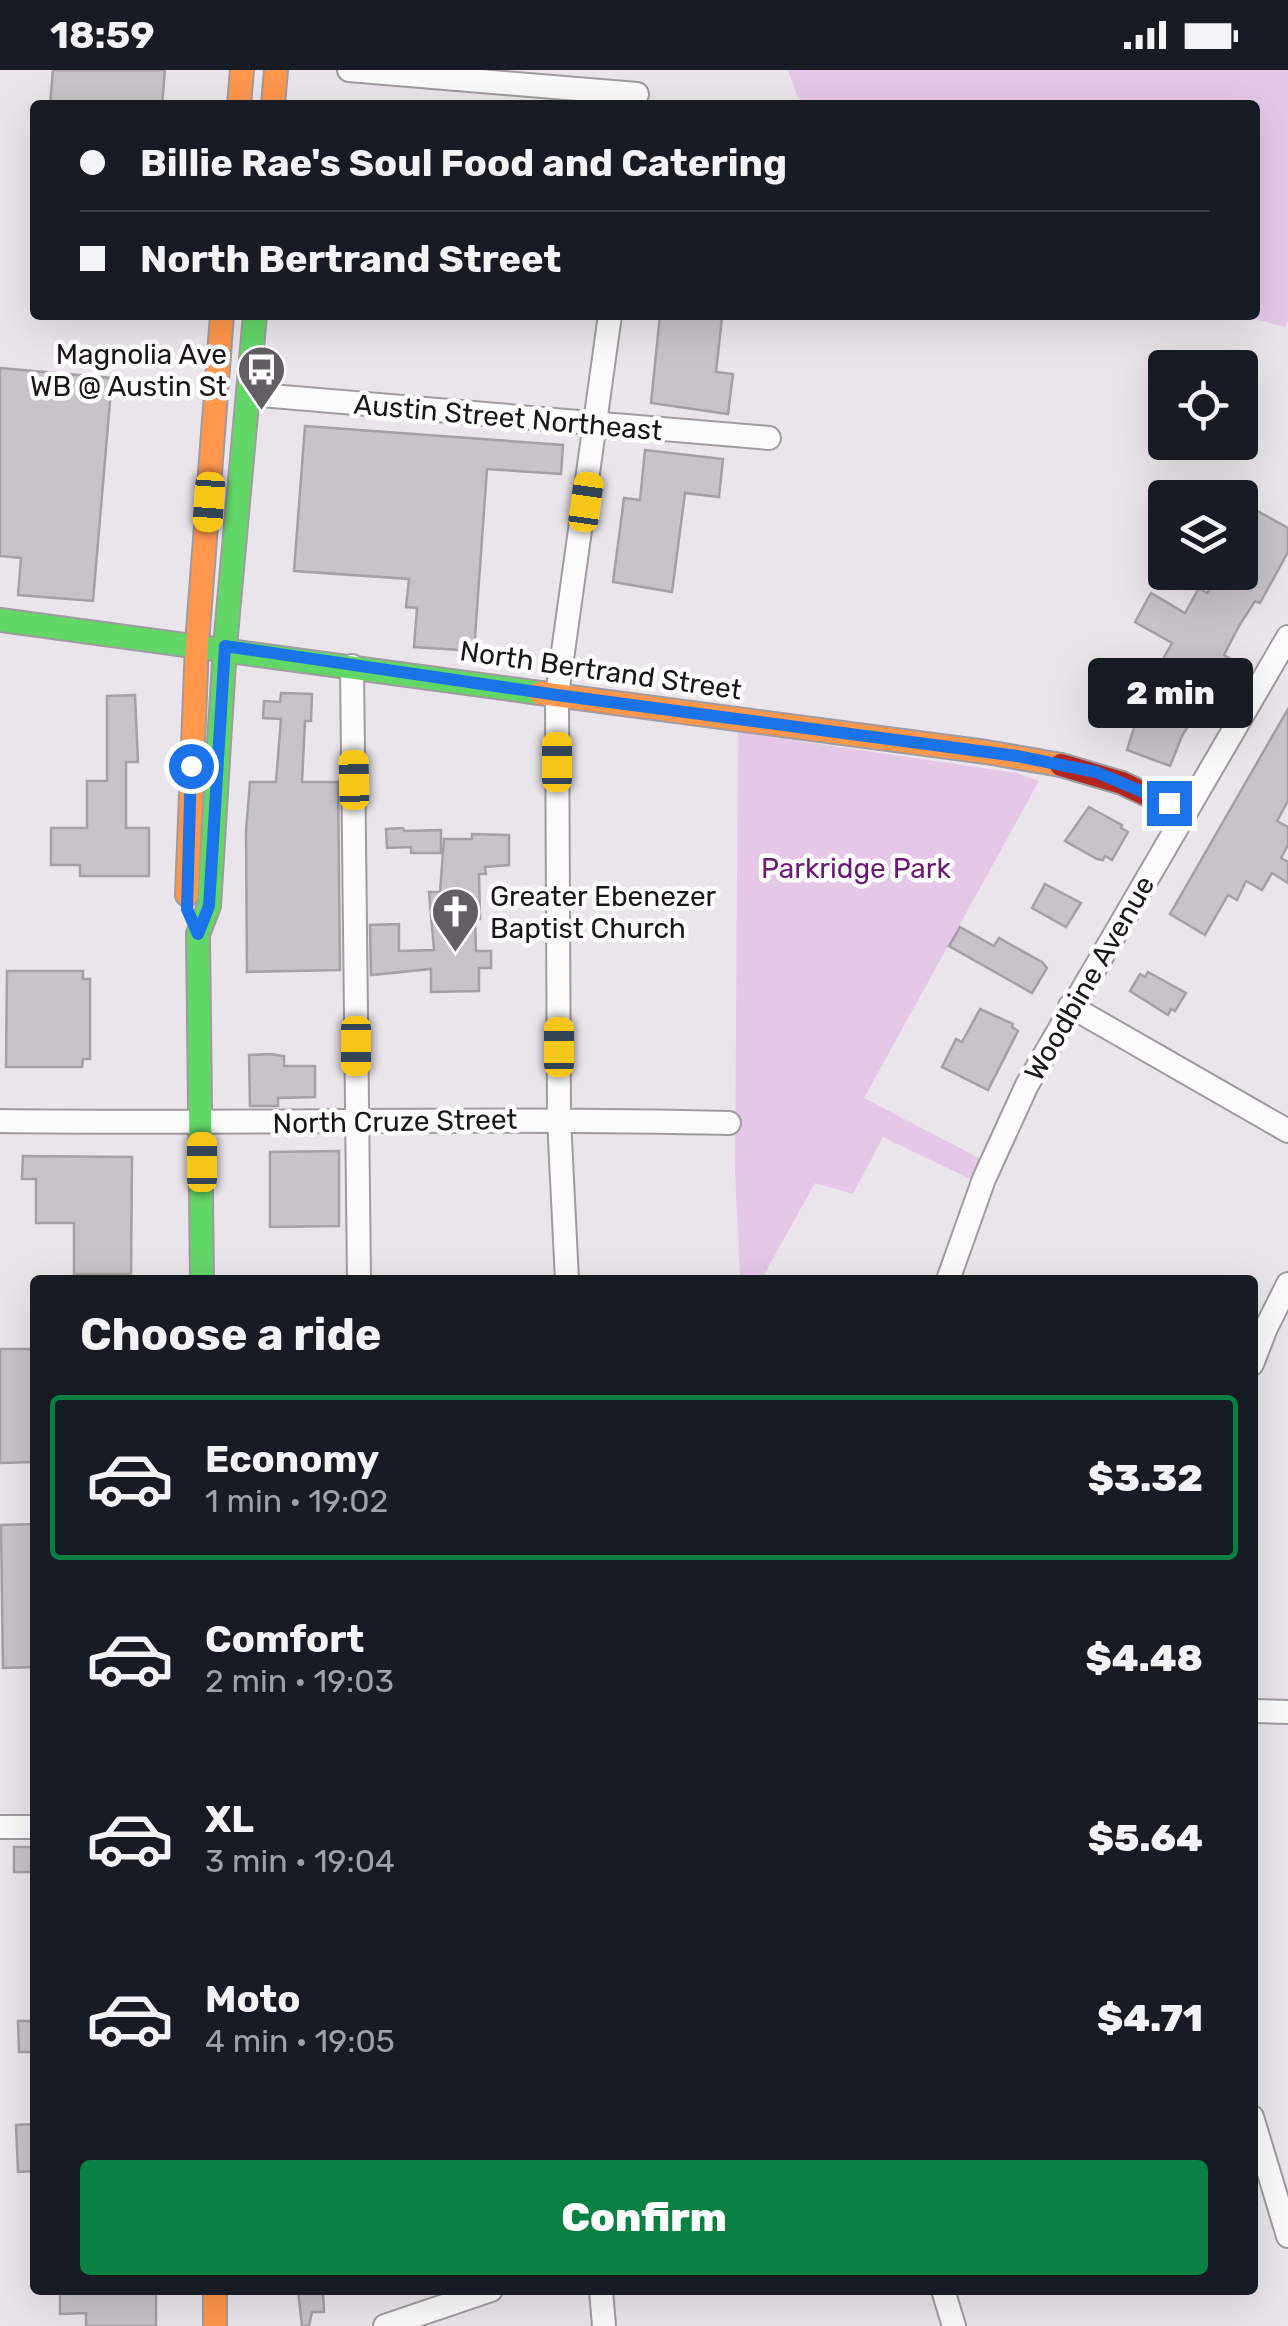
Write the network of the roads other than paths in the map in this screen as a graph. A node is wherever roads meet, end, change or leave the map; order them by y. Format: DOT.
graph roads {
  1 [pos="242,70"];
  2 [pos="276,70"];
  3 [pos="349,70"];
  4 [pos="637,90"];
  5 [pos="239,100"];
  6 [pos="273,100"];
  7 [pos="222,320"];
  8 [pos="255,320"];
  9 [pos="609,320"];
  10 [pos="248,394"];
  11 [pos="597,425"];
  12 [pos="768,438"];
  13 [pos="0,620"];
  14 [pos="1288,637"];
  15 [pos="197,644"];
  16 [pos="225,646"];
  17 [pos="352,666"];
  18 [pos="557,695"];
  19 [pos="1185,813"];
  20 [pos="198,934"];
  21 [pos="1070,1006"];
  22 [pos="559,1119"];
  23 [pos="0,1121"];
  24 [pos="357,1122"];
  25 [pos="201,1123"];
  26 [pos="729,1123"];
  27 [pos="1288,1131"];
  28 [pos="202,1275"];
  29 [pos="359,1275"];
  30 [pos="566,1275"];
  31 [pos="950,1275"];
  32 [pos="1288,1284"];
  33 [pos="1258,1351"];
  34 [pos="1258,1711"];
  35 [pos="1288,1712"];
  36 [pos="0,1827"];
  37 [pos="30,1827"];
  38 [pos="1258,2136"];
  39 [pos="1287,2232"];
  40 [pos="214,2295"];
  41 [pos="601,2295"];
  42 [pos="945,2295"];
  43 [pos="438,2299"];
  44 [pos="215,2326"];
  45 [pos="385,2326"];
  46 [pos="604,2326"];
  47 [pos="954,2326"];
  1 -- 5 [label="main road"];
  2 -- 6 [label="main road"];
  3 -- 4 [label="street"];
  7 -- 15 [label="main road"];
  8 -- 10 [label="main road"];
  9 -- 11 [label="street"];
  10 -- 11 [label="street, Austin Street Northeast"];
  10 -- 16 [label="main road"];
  11 -- 12 [label="street, Austin Street Northeast"];
  11 -- 18 [label="street"];
  13 -- 15 [label="main road, North Bertrand Street"];
  14 -- 19 [label="street, Woodbine Avenue"];
  15 -- 16 [label="main road, North Bertrand Street"];
  15 -- 20 [label="main road"];
  16 -- 17 [label="main road, North Bertrand Street"];
  16 -- 20 [label="main road"];
  17 -- 18 [label="main road, North Bertrand Street"];
  17 -- 24 [label="street"];
  18 -- 19 [label="main road, North Bertrand Street"];
  18 -- 22 [label="street"];
  19 -- 21 [label="street, Woodbine Avenue"];
  20 -- 25 [label="main road"];
  21 -- 27 [label="street"];
  21 -- 31 [label="street, Woodbine Avenue"];
  22 -- 24 [label="street, North Cruze Street"];
  22 -- 26 [label="street, North Cruze Street"];
  22 -- 30 [label="street"];
  23 -- 25 [label="street, North Cruze Street"];
  24 -- 25 [label="street, North Cruze Street"];
  24 -- 29 [label="street"];
  25 -- 28 [label="main road"];
  32 -- 33 [label="street"];
  34 -- 35 [label="street"];
  36 -- 37 [label="street"];
  38 -- 39 [label="street"];
  40 -- 44 [label="main road"];
  41 -- 46 [label="street"];
  42 -- 47 [label="street"];
  43 -- 45 [label="street"];
}
